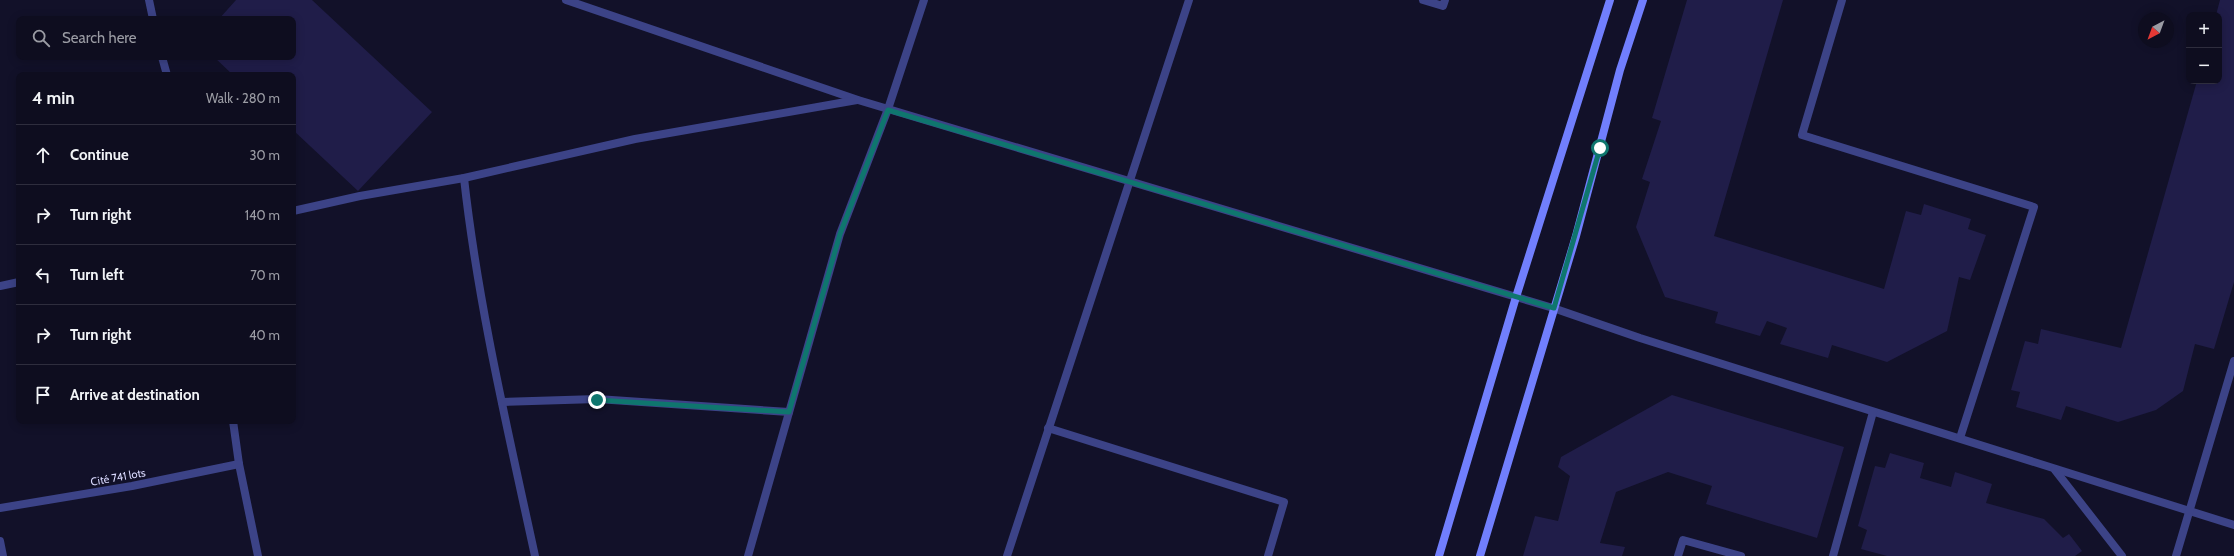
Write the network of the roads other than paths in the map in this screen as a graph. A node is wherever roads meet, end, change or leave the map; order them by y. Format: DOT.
graph roads {
  1 [pos="149,0"];
  2 [pos="566,0"];
  3 [pos="924,0"];
  4 [pos="1189,0"];
  5 [pos="1423,0"];
  6 [pos="1445,0"];
  7 [pos="1610,0"];
  8 [pos="1643,0"];
  9 [pos="1842,0"];
  10 [pos="152,16"];
  11 [pos="163,60"];
  12 [pos="166,72"];
  13 [pos="858,100"];
  14 [pos="888,110"];
  15 [pos="464,178"];
  16 [pos="1130,181"];
  17 [pos="296,210"];
  18 [pos="16,283"];
  19 [pos="0,286"];
  20 [pos="1516,297"];
  21 [pos="1554,308"];
  22 [pos="2234,361"];
  23 [pos="502,402"];
  24 [pos="789,412"];
  25 [pos="1873,412"];
  26 [pos="233,424"];
  27 [pos="1048,428"];
  28 [pos="1960,438"];
  29 [pos="239,464"];
  30 [pos="2055,470"];
  31 [pos="0,508"];
  32 [pos="2189,511"];
  33 [pos="2234,525"];
  34 [pos="0,541"];
  35 [pos="3,556"];
  36 [pos="258,556"];
  37 [pos="535,556"];
  38 [pos="748,556"];
  39 [pos="1007,556"];
  40 [pos="1268,556"];
  41 [pos="1438,556"];
  42 [pos="1480,556"];
  43 [pos="1678,556"];
  44 [pos="1742,556"];
  45 [pos="1833,556"];
  46 [pos="2122,556"];
  47 [pos="2176,556"];
  1 -- 10 [label="street"];
  2 -- 13 [label="street"];
  3 -- 14 [label="street"];
  4 -- 16 [label="street"];
  5 -- 6 [label="street"];
  7 -- 20 [label="main road"];
  8 -- 21 [label="main road"];
  9 -- 28 [label="street"];
  11 -- 12 [label="street"];
  13 -- 14 [label="street"];
  13 -- 15 [label="street"];
  14 -- 16 [label="street"];
  14 -- 24 [label="street"];
  15 -- 17 [label="street"];
  15 -- 23 [label="street"];
  16 -- 20 [label="street"];
  16 -- 27 [label="street"];
  18 -- 19 [label="street"];
  20 -- 21 [label="street"];
  20 -- 41 [label="main road"];
  21 -- 25 [label="street"];
  21 -- 42 [label="main road"];
  22 -- 32 [label="street"];
  23 -- 24 [label="street"];
  23 -- 37 [label="street"];
  24 -- 38 [label="street"];
  25 -- 28 [label="street"];
  25 -- 45 [label="street"];
  26 -- 29 [label="street"];
  27 -- 39 [label="street"];
  27 -- 40 [label="street"];
  28 -- 30 [label="street"];
  29 -- 31 [label="street, Cité 741 lots"];
  29 -- 36 [label="street"];
  30 -- 32 [label="street"];
  30 -- 46 [label="street"];
  32 -- 33 [label="street"];
  32 -- 47 [label="street"];
  34 -- 35 [label="street"];
  43 -- 44 [label="street"];
}
